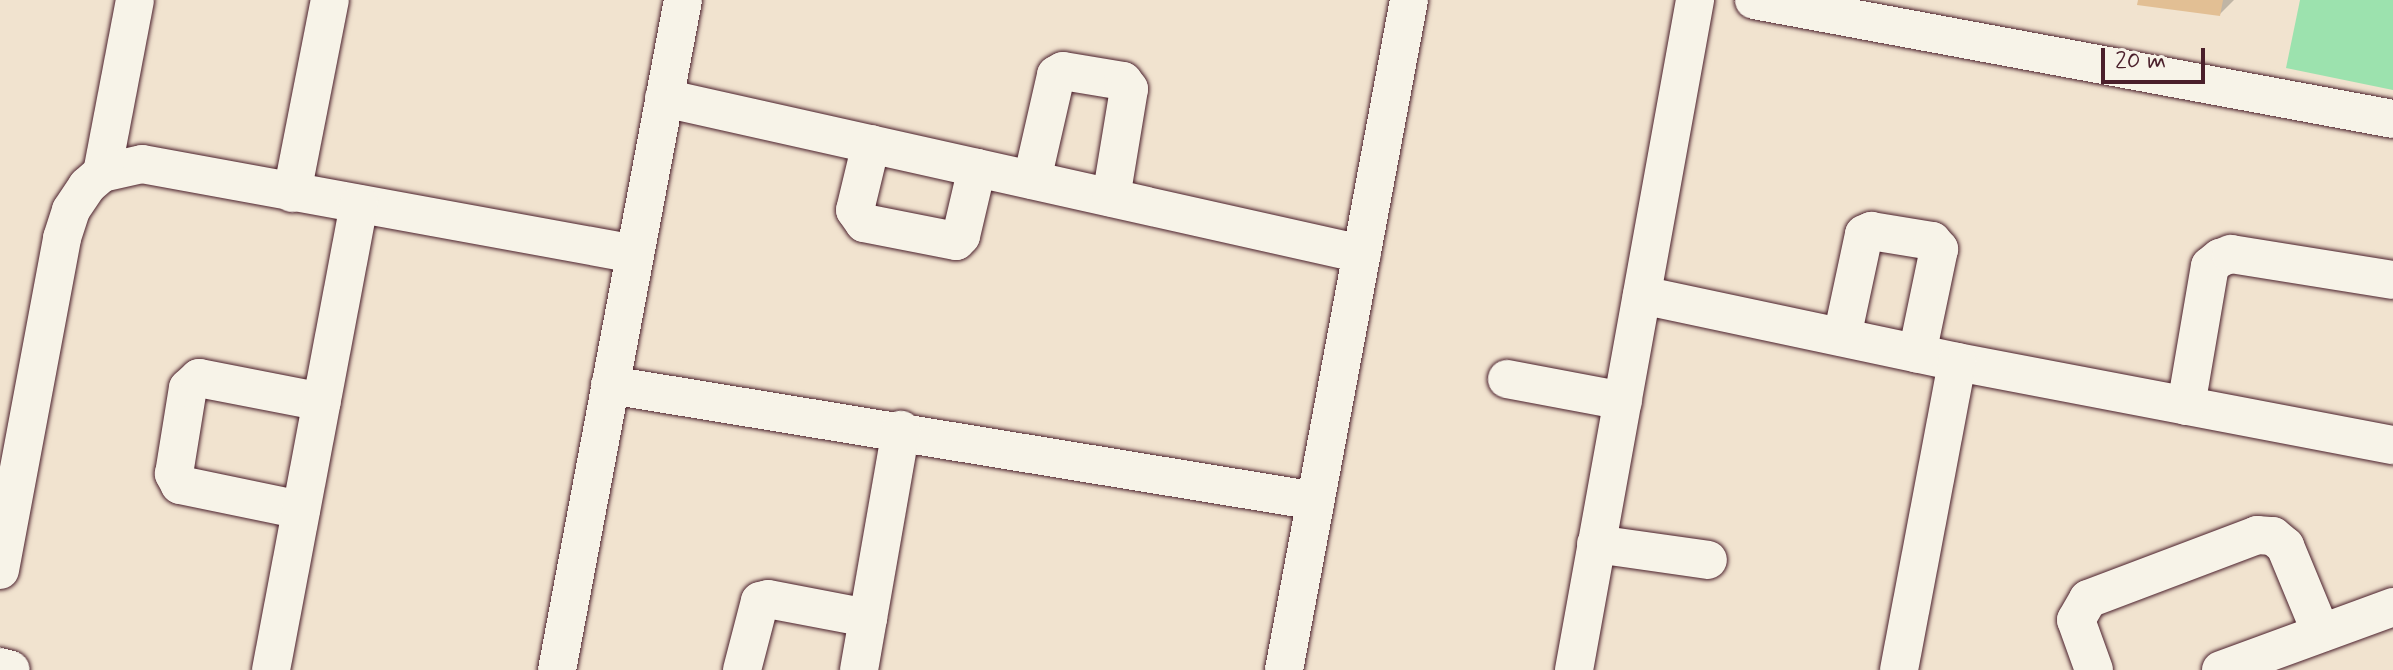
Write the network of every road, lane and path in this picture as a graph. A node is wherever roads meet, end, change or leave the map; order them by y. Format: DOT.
graph roads {
  1 [pos="135,0"];
  2 [pos="330,0"];
  3 [pos="683,0"];
  4 [pos="1409,0"];
  5 [pos="1695,0"];
  6 [pos="1754,0"];
  7 [pos="664,98"];
  8 [pos="2393,119"];
  9 [pos="871,144"];
  10 [pos="977,168"];
  11 [pos="102,173"];
  12 [pos="1032,180"];
  13 [pos="292,193"];
  14 [pos="1111,198"];
  15 [pos="359,204"];
  16 [pos="635,254"];
  17 [pos="1362,254"];
  18 [pos="2393,280"];
  19 [pos="1642,295"];
  20 [pos="1842,337"];
  21 [pos="1917,354"];
  22 [pos="1957,362"];
  23 [pos="1507,379"];
  24 [pos="610,385"];
  25 [pos="1623,401"];
  26 [pos="322,402"];
  27 [pos="2186,406"];
  28 [pos="901,430"];
  29 [pos="2393,445"];
  30 [pos="1316,501"];
  31 [pos="301,510"];
  32 [pos="1596,544"];
  33 [pos="1708,560"];
  34 [pos="0,570"];
  35 [pos="2393,607"];
  36 [pos="868,618"];
  37 [pos="2321,633"];
  38 [pos="0,667"];
  39 [pos="11,670"];
  40 [pos="271,670"];
  41 [pos="557,670"];
  42 [pos="742,670"];
  43 [pos="859,670"];
  44 [pos="1284,670"];
  45 [pos="1574,670"];
  46 [pos="1899,670"];
  47 [pos="2094,670"];
  48 [pos="2221,670"];
  1 -- 11 [label="street"];
  2 -- 13 [label="street"];
  3 -- 7 [label="street"];
  4 -- 17 [label="street"];
  5 -- 19 [label="street"];
  6 -- 8 [label="street"];
  7 -- 9 [label="street"];
  7 -- 16 [label="street"];
  9 -- 10 [label="street"];
  9 -- 10 [label="street"];
  10 -- 12 [label="street"];
  11 -- 13 [label="street"];
  11 -- 34 [label="street"];
  12 -- 14 [label="street"];
  12 -- 14 [label="street"];
  13 -- 15 [label="street"];
  14 -- 17 [label="street"];
  15 -- 16 [label="street"];
  15 -- 26 [label="street"];
  16 -- 24 [label="street"];
  17 -- 30 [label="street"];
  18 -- 27 [label="street"];
  19 -- 20 [label="street"];
  19 -- 25 [label="street"];
  20 -- 21 [label="street"];
  20 -- 21 [label="street"];
  21 -- 22 [label="street"];
  22 -- 27 [label="street"];
  22 -- 46 [label="street"];
  23 -- 25 [label="street"];
  24 -- 28 [label="street"];
  24 -- 41 [label="street"];
  25 -- 32 [label="street"];
  26 -- 31 [label="street"];
  26 -- 31 [label="street"];
  27 -- 29 [label="street"];
  28 -- 30 [label="street"];
  28 -- 36 [label="street"];
  30 -- 44 [label="street"];
  31 -- 40 [label="street"];
  32 -- 33 [label="street"];
  32 -- 45 [label="street"];
  35 -- 37 [label="street"];
  36 -- 42 [label="street"];
  36 -- 43 [label="street"];
  37 -- 47 [label="street"];
  37 -- 48 [label="street"];
  38 -- 39 [label="street"];
}
